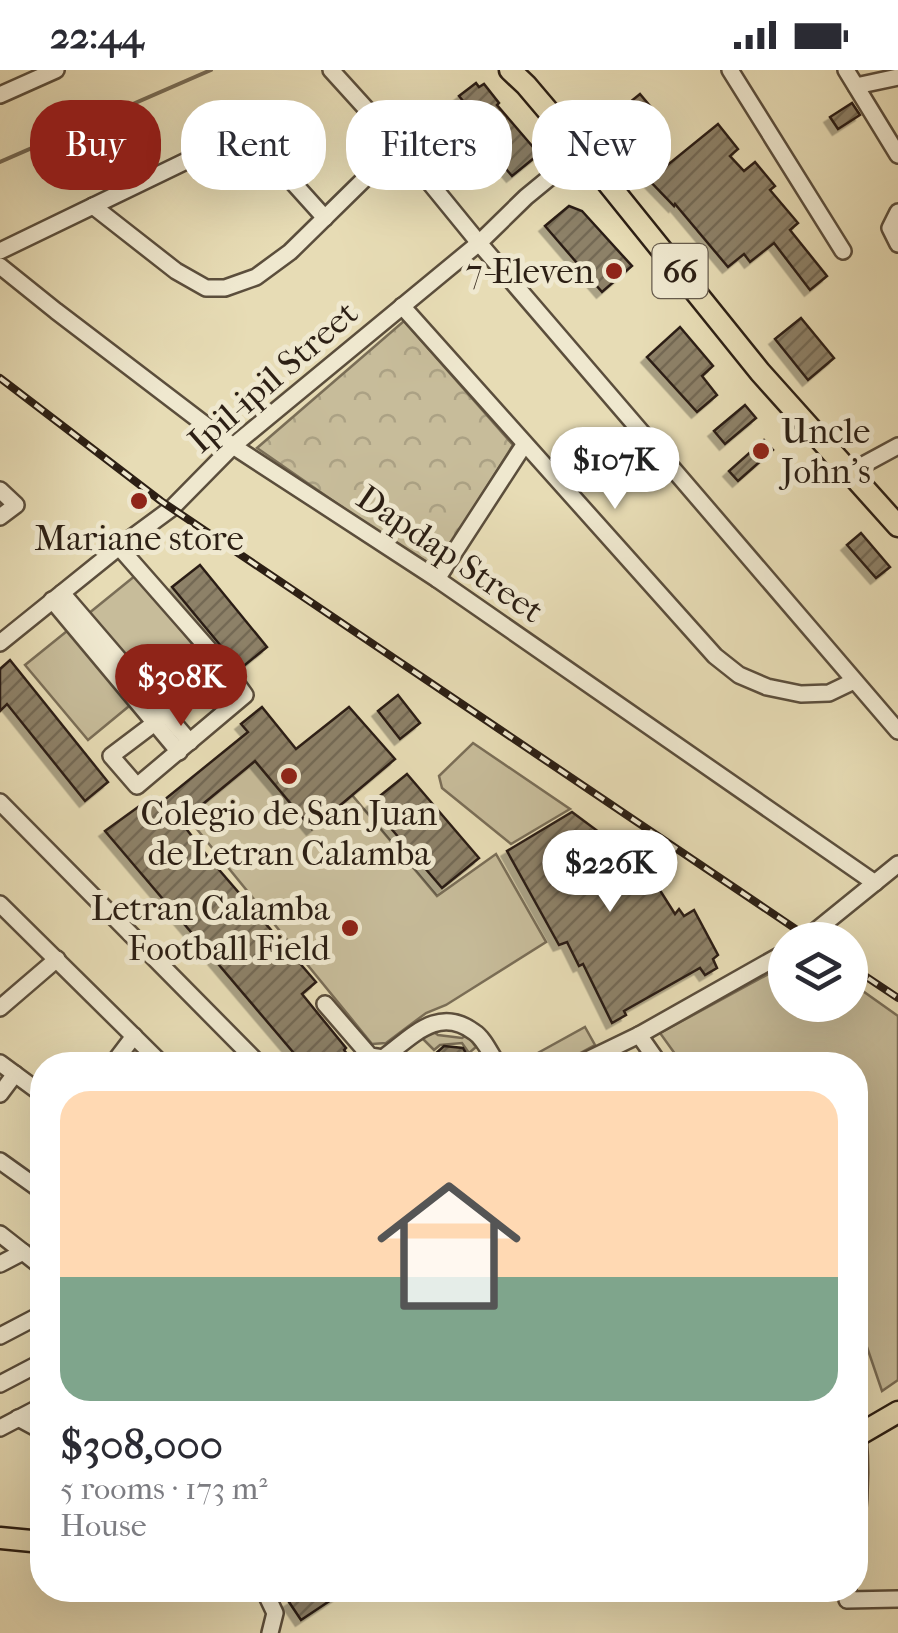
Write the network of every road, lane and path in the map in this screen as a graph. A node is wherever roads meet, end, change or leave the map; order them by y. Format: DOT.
graph roads {
  1 [pos="56,70"];
  2 [pos="331,70"];
  3 [pos="510,70"];
  4 [pos="730,70"];
  5 [pos="846,70"];
  6 [pos="898,77"];
  7 [pos="856,86"];
  8 [pos="0,95"];
  9 [pos="358,100"];
  10 [pos="539,100"];
  11 [pos="895,145"];
  12 [pos="353,190"];
  13 [pos="436,190"];
  14 [pos="534,190"];
  15 [pos="614,190"];
  16 [pos="93,206"];
  17 [pos="898,212"];
  18 [pos="325,218"];
  19 [pos="479,243"];
  20 [pos="898,244"];
  21 [pos="0,251"];
  22 [pos="842,251"];
  23 [pos="0,266"];
  24 [pos="402,306"];
  25 [pos="524,445"];
  26 [pos="233,446"];
  27 [pos="898,446"];
  28 [pos="850,472"];
  29 [pos="0,490"];
  30 [pos="0,517"];
  31 [pos="898,526"];
  32 [pos="119,548"];
  33 [pos="437,579"];
  34 [pos="57,596"];
  35 [pos="0,643"];
  36 [pos="222,664"];
  37 [pos="854,681"];
  38 [pos="160,718"];
  39 [pos="898,731"];
  40 [pos="184,747"];
  41 [pos="0,802"];
  42 [pos="898,864"];
  43 [pos="874,882"];
  44 [pos="0,904"];
  45 [pos="6,922"];
  46 [pos="826,922"];
  47 [pos="57,959"];
  48 [pos="768,962"];
  49 [pos="325,1004"];
  50 [pos="0,1008"];
  51 [pos="639,1035"];
  52 [pos="134,1036"];
  53 [pos="122,1052"];
  54 [pos="149,1052"];
  55 [pos="247,1052"];
  56 [pos="367,1052"];
  57 [pos="391,1052"];
  58 [pos="489,1052"];
  59 [pos="604,1052"];
  60 [pos="651,1052"];
  61 [pos="0,1063"];
  62 [pos="15,1074"];
  63 [pos="30,1085"];
  64 [pos="0,1094"];
  65 [pos="0,1161"];
  66 [pos="30,1182"];
  67 [pos="0,1234"];
  68 [pos="23,1252"];
  69 [pos="30,1257"];
  70 [pos="0,1264"];
  71 [pos="30,1320"];
  72 [pos="0,1336"];
  73 [pos="30,1368"];
  74 [pos="0,1384"];
  75 [pos="30,1412"];
  76 [pos="898,1412"];
  77 [pos="18,1418"];
  78 [pos="30,1424"];
  79 [pos="0,1428"];
  80 [pos="868,1430"];
  81 [pos="0,1538"];
  82 [pos="30,1541"];
  83 [pos="868,1600"];
  84 [pos="898,1601"];
  85 [pos="270,1602"];
  86 [pos="270,1633"];
  1 -- 8 [label="street"];
  2 -- 9 [label="street"];
  3 -- 10 [label="main road, 66"];
  4 -- 22 [label="street"];
  5 -- 7 [label="street"];
  6 -- 7 [label="street"];
  7 -- 11 [label="street"];
  12 -- 18 [label="street"];
  13 -- 19 [label="street"];
  14 -- 19 [label="street, Ipil-ipil Street"];
  15 -- 28 [label="main road, 66"];
  16 -- 18 [label="street"];
  16 -- 18 [label="street"];
  16 -- 21 [label="street"];
  17 -- 20 [label="street"];
  19 -- 24 [label="street, Ipil-ipil Street"];
  19 -- 37 [label="street"];
  23 -- 26 [label="street, Dapdap Street"];
  24 -- 25 [label="street"];
  24 -- 26 [label="street, Ipil-ipil Street"];
  25 -- 33 [label="street"];
  25 -- 37 [label="street"];
  26 -- 32 [label="street, Ipil-ipil Street"];
  26 -- 33 [label="street, Dapdap Street"];
  27 -- 28 [label="street"];
  28 -- 31 [label="main road, 66"];
  29 -- 30 [label="street"];
  32 -- 34 [label="street, Ipil-ipil Street"];
  32 -- 36 [label="street"];
  33 -- 43 [label="street, Dapdap Street"];
  34 -- 35 [label="street, Ipil-ipil Street"];
  34 -- 38 [label="street"];
  36 -- 38 [label="street"];
  36 -- 40 [label="street"];
  37 -- 39 [label="street"];
  38 -- 40 [label="street"];
  38 -- 40 [label="street"];
  41 -- 55 [label="street"];
  42 -- 43 [label="street"];
  43 -- 46 [label="street"];
  44 -- 45 [label="street"];
  45 -- 47 [label="street"];
  47 -- 50 [label="street"];
  47 -- 52 [label="street"];
  48 -- 51 [label="street"];
  49 -- 56 [label="street"];
  51 -- 59 [label="street"];
  51 -- 60 [label="street"];
  52 -- 53 [label="street"];
  52 -- 54 [label="street"];
  57 -- 58 [label="street"];
  61 -- 62 [label="street"];
  62 -- 63 [label="street"];
  62 -- 64 [label="street"];
  65 -- 66 [label="street"];
  67 -- 68 [label="street"];
  68 -- 69 [label="street"];
  68 -- 70 [label="street"];
  71 -- 72 [label="street"];
  73 -- 74 [label="street"];
  75 -- 77 [label="street"];
  76 -- 80 [label="main road"];
  77 -- 78 [label="street"];
  77 -- 79 [label="street"];
  81 -- 82 [label="main road"];
  83 -- 84 [label="street"];
  85 -- 86 [label="street"];
}
